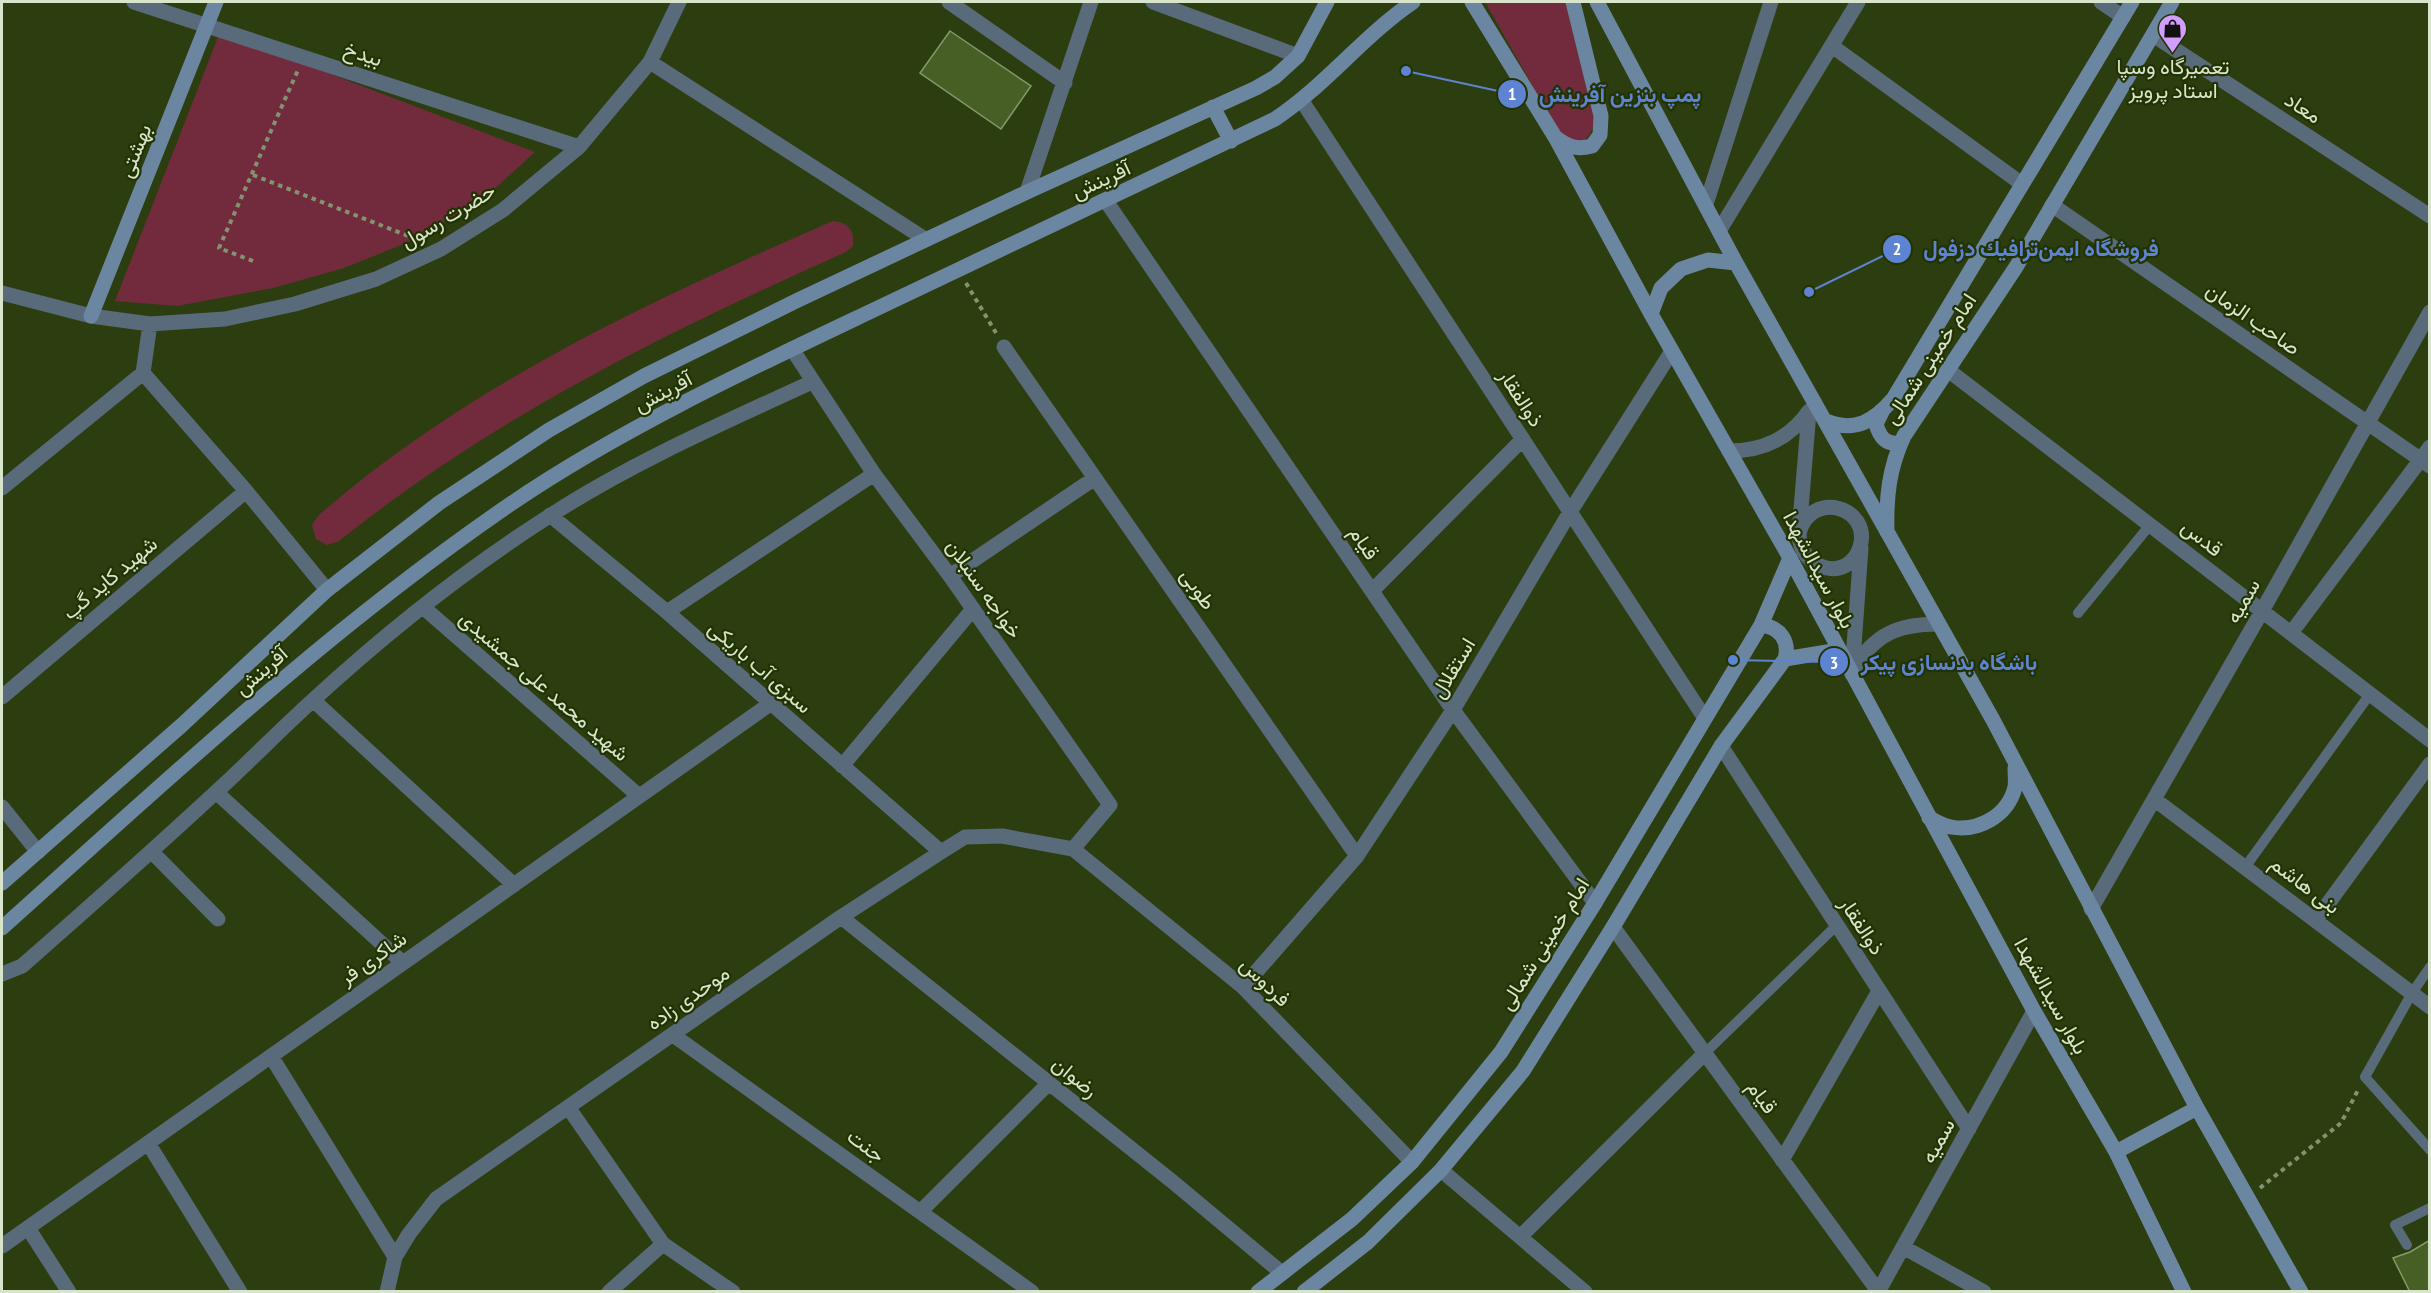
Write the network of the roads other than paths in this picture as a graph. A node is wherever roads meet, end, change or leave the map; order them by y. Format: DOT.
graph roads {
  1 [pos="134,2"];
  2 [pos="216,2"];
  3 [pos="677,2"];
  4 [pos="949,2"];
  5 [pos="1091,2"];
  6 [pos="1153,2"];
  7 [pos="1327,2"];
  8 [pos="1413,2"];
  9 [pos="1472,2"];
  10 [pos="1573,2"];
  11 [pos="1597,2"];
  12 [pos="1771,2"];
  13 [pos="1858,2"];
  14 [pos="2101,2"];
  15 [pos="2132,2"];
  16 [pos="2172,2"];
  17 [pos="2123,17"];
  18 [pos="208,24"];
  19 [pos="2152,35"];
  20 [pos="1832,46"];
  21 [pos="1298,56"];
  22 [pos="650,63"];
  23 [pos="1065,83"];
  24 [pos="1302,101"];
  25 [pos="1213,107"];
  26 [pos="1555,137"];
  27 [pos="1231,141"];
  28 [pos="579,147"];
  29 [pos="2022,184"];
  30 [pos="1027,192"];
  31 [pos="1106,201"];
  32 [pos="1706,204"];
  33 [pos="2052,205"];
  34 [pos="2430,216"];
  35 [pos="1719,231"];
  36 [pos="925,239"];
  37 [pos="1736,263"];
  38 [pos="2,293"];
  39 [pos="2430,312"];
  40 [pos="1651,314"];
  41 [pos="91,316"];
  42 [pos="150,324"];
  43 [pos="1004,347"];
  44 [pos="792,349"];
  45 [pos="1672,351"];
  46 [pos="1948,370"];
  47 [pos="143,374"];
  48 [pos="812,382"];
  49 [pos="1812,406"];
  50 [pos="1882,411"];
  51 [pos="1826,421"];
  52 [pos="2367,423"];
  53 [pos="1522,439"];
  54 [pos="1901,443"];
  55 [pos="2430,447"];
  56 [pos="1729,451"];
  57 [pos="2425,463"];
  58 [pos="874,474"];
  59 [pos="1095,478"];
  60 [pos="2,488"];
  61 [pos="246,491"];
  62 [pos="1570,512"];
  63 [pos="550,515"];
  64 [pos="2150,525"];
  65 [pos="1799,533"];
  66 [pos="1887,535"];
  67 [pos="1861,545"];
  68 [pos="1790,558"];
  69 [pos="950,576"];
  70 [pos="327,590"];
  71 [pos="1372,591"];
  72 [pos="423,606"];
  73 [pos="973,609"];
  74 [pos="2262,611"];
  75 [pos="667,612"];
  76 [pos="2078,613"];
  77 [pos="1938,624"];
  78 [pos="1761,626"];
  79 [pos="2291,633"];
  80 [pos="1839,651"];
  81 [pos="1785,659"];
  82 [pos="1852,674"];
  83 [pos="2370,694"];
  84 [pos="2,697"];
  85 [pos="312,700"];
  86 [pos="770,704"];
  87 [pos="1453,710"];
  88 [pos="1704,717"];
  89 [pos="2430,740"];
  90 [pos="1721,746"];
  91 [pos="2430,764"];
  92 [pos="842,766"];
  93 [pos="2016,766"];
  94 [pos="216,792"];
  95 [pos="639,796"];
  96 [pos="2154,799"];
  97 [pos="2,807"];
  98 [pos="1929,818"];
  99 [pos="1073,849"];
  100 [pos="151,851"];
  101 [pos="38,852"];
  102 [pos="941,852"];
  103 [pos="1357,856"];
  104 [pos="2246,866"];
  105 [pos="2,883"];
  106 [pos="513,885"];
  107 [pos="1595,903"];
  108 [pos="2091,909"];
  109 [pos="841,917"];
  110 [pos="218,919"];
  111 [pos="2316,920"];
  112 [pos="1836,926"];
  113 [pos="1613,927"];
  114 [pos="2,928"];
  115 [pos="403,963"];
  116 [pos="2430,967"];
  117 [pos="2,974"];
  118 [pos="1243,987"];
  119 [pos="1880,991"];
  120 [pos="2412,993"];
  121 [pos="2430,1007"];
  122 [pos="2034,1011"];
  123 [pos="673,1035"];
  124 [pos="1705,1053"];
  125 [pos="272,1056"];
  126 [pos="1049,1083"];
  127 [pos="568,1107"];
  128 [pos="2198,1108"];
  129 [pos="1969,1128"];
  130 [pos="148,1143"];
  131 [pos="2430,1150"];
  132 [pos="2116,1152"];
  133 [pos="1782,1160"];
  134 [pos="1412,1162"];
  135 [pos="1441,1170"];
  136 [pos="2430,1208"];
  137 [pos="920,1212"];
  138 [pos="28,1228"];
  139 [pos="1521,1236"];
  140 [pos="663,1244"];
  141 [pos="2407,1245"];
  142 [pos="2,1246"];
  143 [pos="1903,1247"];
  144 [pos="395,1257"];
  145 [pos="1282,1273"];
  146 [pos="1304,1291"];
  147 [pos="1878,1291"];
  148 [pos="69,1292"];
  149 [pos="240,1292"];
  150 [pos="387,1292"];
  151 [pos="609,1292"];
  152 [pos="733,1292"];
  153 [pos="1032,1292"];
  154 [pos="1258,1292"];
  155 [pos="1585,1292"];
  156 [pos="1984,1292"];
  157 [pos="2184,1292"];
  158 [pos="2301,1292"];
  1 -- 18 [label="street, بیدخ"];
  2 -- 18 [label="main road, بهشتی"];
  3 -- 22 [label="street, حضرت رسول"];
  4 -- 23 [label="street"];
  5 -- 23 [label="street"];
  6 -- 21 [label="street"];
  7 -- 21 [label="main road, آفرینش"];
  8 -- 24 [label="main road, آفرینش"];
  9 -- 26 [label="main road, بلوار سیدالشهدا"];
  10 -- 26 [label="main road"];
  11 -- 32 [label="main road"];
  12 -- 32 [label="street"];
  13 -- 20 [label="street"];
  14 -- 17 [label="street"];
  15 -- 17 [label="main road, امام خمینی شمالی"];
  16 -- 19 [label="main road, امام خمینی شمالی"];
  17 -- 29 [label="main road, امام خمینی شمالی"];
  18 -- 28 [label="street, بیدخ"];
  18 -- 41 [label="main road, بهشتی"];
  19 -- 33 [label="main road, امام خمینی شمالی"];
  19 -- 34 [label="street, معاد"];
  20 -- 29 [label="street"];
  20 -- 35 [label="street"];
  21 -- 25 [label="main road, آفرینش"];
  22 -- 28 [label="street, حضرت رسول"];
  22 -- 36 [label="street"];
  23 -- 30 [label="street"];
  24 -- 27 [label="main road, آفرینش"];
  24 -- 53 [label="street, ذوالفقار"];
  25 -- 27 [label="main road"];
  25 -- 30 [label="main road, آفرینش"];
  26 -- 40 [label="main road, بلوار سیدالشهدا"];
  27 -- 31 [label="main road, آفرینش"];
  28 -- 42 [label="street, حضرت رسول"];
  29 -- 50 [label="main road, امام خمینی شمالی"];
  30 -- 36 [label="main road, آفرینش"];
  31 -- 44 [label="main road, آفرینش"];
  31 -- 71 [label="street, قیام"];
  32 -- 35 [label="main road"];
  33 -- 46 [label="main road, امام خمینی شمالی"];
  33 -- 52 [label="street, صاحب الزمان"];
  35 -- 37 [label="main road"];
  36 -- 70 [label="main road, آفرینش"];
  37 -- 40 [label="main road"];
  37 -- 49 [label="main road"];
  38 -- 41 [label="street, حضرت رسول"];
  39 -- 52 [label="street, سمیه"];
  40 -- 45 [label="main road, بلوار سیدالشهدا"];
  41 -- 42 [label="street, حضرت رسول"];
  42 -- 47 [label="street"];
  43 -- 59 [label="street, طوبی"];
  44 -- 48 [label="street, خواجه سنبلان"];
  44 -- 114 [label="main road, آفرینش"];
  45 -- 56 [label="main road, بلوار سیدالشهدا"];
  45 -- 62 [label="street, استقلال"];
  46 -- 54 [label="main road, امام خمینی شمالی"];
  46 -- 64 [label="street, قدس"];
  47 -- 60 [label="street"];
  47 -- 61 [label="street"];
  48 -- 58 [label="street, خواجه سنبلان"];
  48 -- 63 [label="street"];
  49 -- 51 [label="main road"];
  49 -- 56 [label="street"];
  49 -- 65 [label="street"];
  50 -- 51 [label="main road, امام خمینی شمالی"];
  50 -- 54 [label="main road"];
  51 -- 66 [label="main road"];
  52 -- 57 [label="street, صاحب الزمان"];
  52 -- 74 [label="street, سمیه"];
  53 -- 62 [label="street, ذوالفقار"];
  53 -- 71 [label="street"];
  54 -- 66 [label="main road, امام خمینی شمالی"];
  55 -- 57 [label="street"];
  56 -- 68 [label="main road, بلوار سیدالشهدا"];
  57 -- 79 [label="street"];
  58 -- 69 [label="street, خواجه سنبلان"];
  58 -- 75 [label="street"];
  59 -- 69 [label="street"];
  59 -- 103 [label="street, طوبی"];
  61 -- 70 [label="street"];
  61 -- 84 [label="street, شهید کاید گپ"];
  62 -- 87 [label="street, استقلال"];
  62 -- 88 [label="street, ذوالفقار"];
  63 -- 72 [label="street"];
  63 -- 75 [label="street, سبزی آب باریکی"];
  64 -- 74 [label="street, قدس"];
  64 -- 76 [label="lane"];
  65 -- 67 [label="street"];
  65 -- 67 [label="street"];
  66 -- 77 [label="main road"];
  67 -- 82 [label="street"];
  68 -- 78 [label="main road, امام خمینی شمالی"];
  68 -- 80 [label="main road, بلوار سیدالشهدا"];
  69 -- 73 [label="street, خواجه سنبلان"];
  70 -- 101 [label="main road, آفرینش"];
  71 -- 87 [label="street, قیام"];
  72 -- 85 [label="street"];
  72 -- 95 [label="street, شهید محمد علی جمشیدی"];
  73 -- 92 [label="street"];
  73 -- 99 [label="street, خواجه سنبلان"];
  74 -- 79 [label="street, قدس"];
  74 -- 96 [label="street, سمیه"];
  75 -- 86 [label="street, سبزی آب باریکی"];
  77 -- 82 [label="street"];
  77 -- 93 [label="main road"];
  78 -- 81 [label="main road"];
  78 -- 88 [label="main road, امام خمینی شمالی"];
  79 -- 83 [label="street, قدس"];
  80 -- 81 [label="main road"];
  80 -- 82 [label="main road, بلوار سیدالشهدا"];
  81 -- 90 [label="main road"];
  82 -- 98 [label="main road, بلوار سیدالشهدا"];
  83 -- 89 [label="street, قدس"];
  83 -- 104 [label="lane"];
  85 -- 94 [label="street"];
  85 -- 106 [label="street"];
  86 -- 92 [label="street, سبزی آب باریکی"];
  86 -- 95 [label="street, شاکری فر"];
  87 -- 103 [label="street, استقلال"];
  87 -- 107 [label="street, قیام"];
  88 -- 107 [label="main road, امام خمینی شمالی"];
  90 -- 112 [label="street, ذوالفقار"];
  90 -- 113 [label="main road"];
  91 -- 111 [label="street"];
  92 -- 102 [label="street, سبزی آب باریکی"];
  93 -- 98 [label="main road"];
  93 -- 108 [label="main road"];
  94 -- 100 [label="street"];
  94 -- 115 [label="street"];
  95 -- 106 [label="street, شاکری فر"];
  96 -- 104 [label="street, بنی هاشم"];
  96 -- 108 [label="street, سمیه"];
  97 -- 101 [label="street"];
  98 -- 122 [label="main road, بلوار سیدالشهدا"];
  99 -- 102 [label="street, موحدی زاده"];
  99 -- 118 [label="street, فردوس"];
  100 -- 110 [label="street"];
  100 -- 117 [label="street"];
  101 -- 105 [label="main road, آفرینش"];
  102 -- 109 [label="street, موحدی زاده"];
  103 -- 118 [label="street, استقلال"];
  104 -- 111 [label="street, بنی هاشم"];
  106 -- 115 [label="street, شاکری فر"];
  107 -- 134 [label="main road, امام خمینی شمالی"];
  108 -- 128 [label="main road"];
  109 -- 123 [label="street, موحدی زاده"];
  109 -- 126 [label="street, رضوان"];
  111 -- 120 [label="street, بنی هاشم"];
  112 -- 119 [label="street, ذوالفقار"];
  112 -- 124 [label="lane"];
  113 -- 124 [label="street, قیام"];
  113 -- 135 [label="main road"];
  115 -- 125 [label="street, شاکری فر"];
  116 -- 120 [label="lane"];
  118 -- 134 [label="street, فردوس"];
  119 -- 129 [label="street, ذوالفقار"];
  119 -- 133 [label="street"];
  120 -- 121 [label="street, بنی هاشم"];
  120 -- 131 [label="lane"];
  122 -- 129 [label="street, سمیه"];
  122 -- 132 [label="main road, بلوار سیدالشهدا"];
  123 -- 127 [label="street, موحدی زاده"];
  123 -- 137 [label="street, جنت"];
  124 -- 133 [label="street, قیام"];
  124 -- 139 [label="street"];
  125 -- 130 [label="street, شاکری فر"];
  125 -- 144 [label="street"];
  126 -- 137 [label="street"];
  126 -- 145 [label="street, رضوان"];
  127 -- 140 [label="street"];
  127 -- 144 [label="street, موحدی زاده"];
  128 -- 132 [label="main road"];
  128 -- 158 [label="main road"];
  129 -- 143 [label="street, سمیه"];
  130 -- 138 [label="street, شاکری فر"];
  130 -- 149 [label="street"];
  132 -- 157 [label="main road, بلوار سیدالشهدا"];
  133 -- 147 [label="street, قیام"];
  134 -- 145 [label="main road, امام خمینی شمالی"];
  135 -- 139 [label="street"];
  135 -- 146 [label="main road"];
  136 -- 141 [label="lane"];
  137 -- 153 [label="street, جنت"];
  138 -- 142 [label="street, شاکری فر"];
  138 -- 148 [label="street"];
  139 -- 155 [label="street"];
  140 -- 151 [label="street"];
  140 -- 152 [label="street"];
  143 -- 147 [label="street, سمیه"];
  143 -- 156 [label="street"];
  144 -- 150 [label="street, موحدی زاده"];
  145 -- 154 [label="main road, امام خمینی شمالی"];
}
